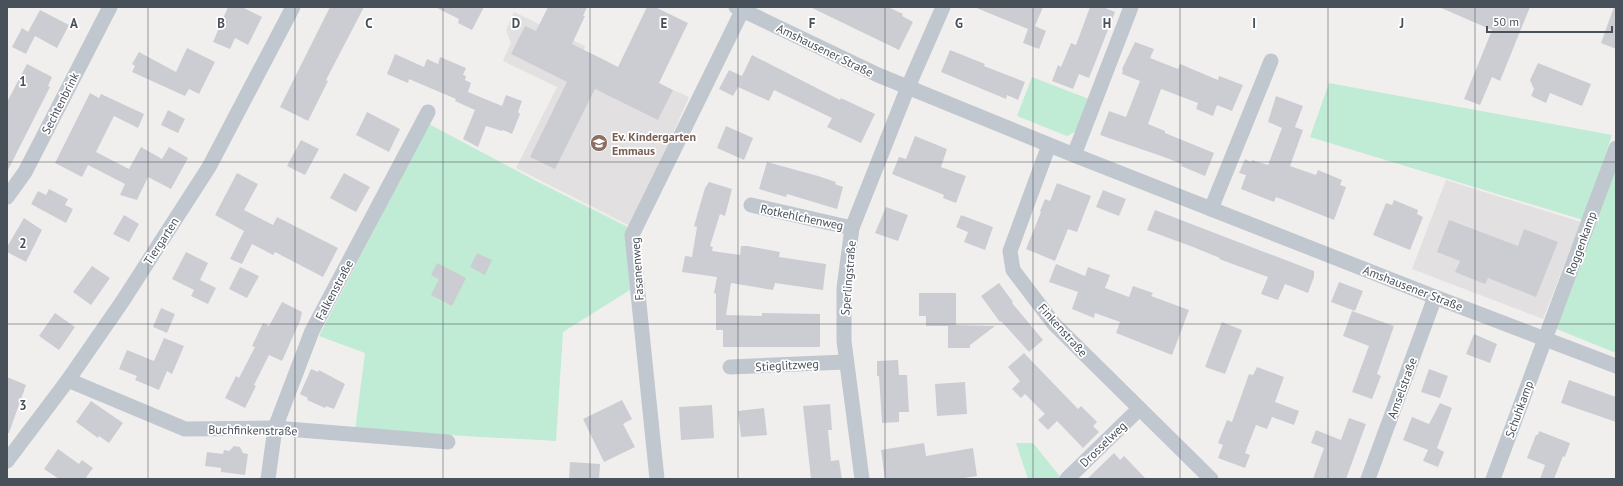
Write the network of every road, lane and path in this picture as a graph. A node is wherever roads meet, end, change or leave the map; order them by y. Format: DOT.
graph roads {
  1 [pos="110,7"];
  2 [pos="293,7"];
  3 [pos="943,7"];
  4 [pos="1131,7"];
  5 [pos="741,8"];
  6 [pos="1271,61"];
  7 [pos="908,87"];
  8 [pos="428,112"];
  9 [pos="1050,145"];
  10 [pos="1616,148"];
  11 [pos="1074,155"];
  12 [pos="7,197"];
  13 [pos="751,206"];
  14 [pos="1211,209"];
  15 [pos="852,228"];
  16 [pos="1435,297"];
  17 [pos="1545,338"];
  18 [pos="845,362"];
  19 [pos="1616,366"];
  20 [pos="730,367"];
  21 [pos="68,380"];
  22 [pos="1139,409"];
  23 [pos="275,428"];
  24 [pos="448,442"];
  25 [pos="7,462"];
  26 [pos="268,479"];
  27 [pos="657,479"];
  28 [pos="862,479"];
  29 [pos="1067,479"];
  30 [pos="1211,479"];
  31 [pos="1368,479"];
  32 [pos="1493,479"];
  1 -- 12 [label="street, Sechtenbrink"];
  2 -- 21 [label="street, Tiergarten"];
  3 -- 7 [label="street"];
  4 -- 11 [label="street"];
  5 -- 7 [label="street, Amshausener Straße"];
  5 -- 27 [label="street, Fasanenweg"];
  6 -- 14 [label="street"];
  7 -- 9 [label="street, Amshausener Straße"];
  7 -- 15 [label="street, Sperlingstraße"];
  8 -- 23 [label="street, Falkenstraße"];
  9 -- 11 [label="street, Amshausener Straße"];
  9 -- 22 [label="street, Finkenstraße"];
  10 -- 17 [label="street, Roggenkamp"];
  11 -- 14 [label="street, Amshausener Straße"];
  13 -- 15 [label="street, Rotkehlchenweg"];
  14 -- 16 [label="street, Amshausener Straße"];
  15 -- 18 [label="street, Sperlingstraße"];
  16 -- 17 [label="street, Amshausener Straße"];
  16 -- 31 [label="street, Amselstraße"];
  17 -- 19 [label="street, Amshausener Straße"];
  17 -- 32 [label="street, Schuhkamp"];
  18 -- 20 [label="street, Stieglitzweg"];
  18 -- 28 [label="street, Sperlingstraße"];
  21 -- 23 [label="street, Buchfinkenstraße"];
  21 -- 25 [label="street, Tiergarten"];
  22 -- 29 [label="street, Drosselweg"];
  22 -- 30 [label="street, Finkenstraße"];
  23 -- 24 [label="street, Buchfinkenstraße"];
  23 -- 26 [label="street, Falkenstraße"];
}
